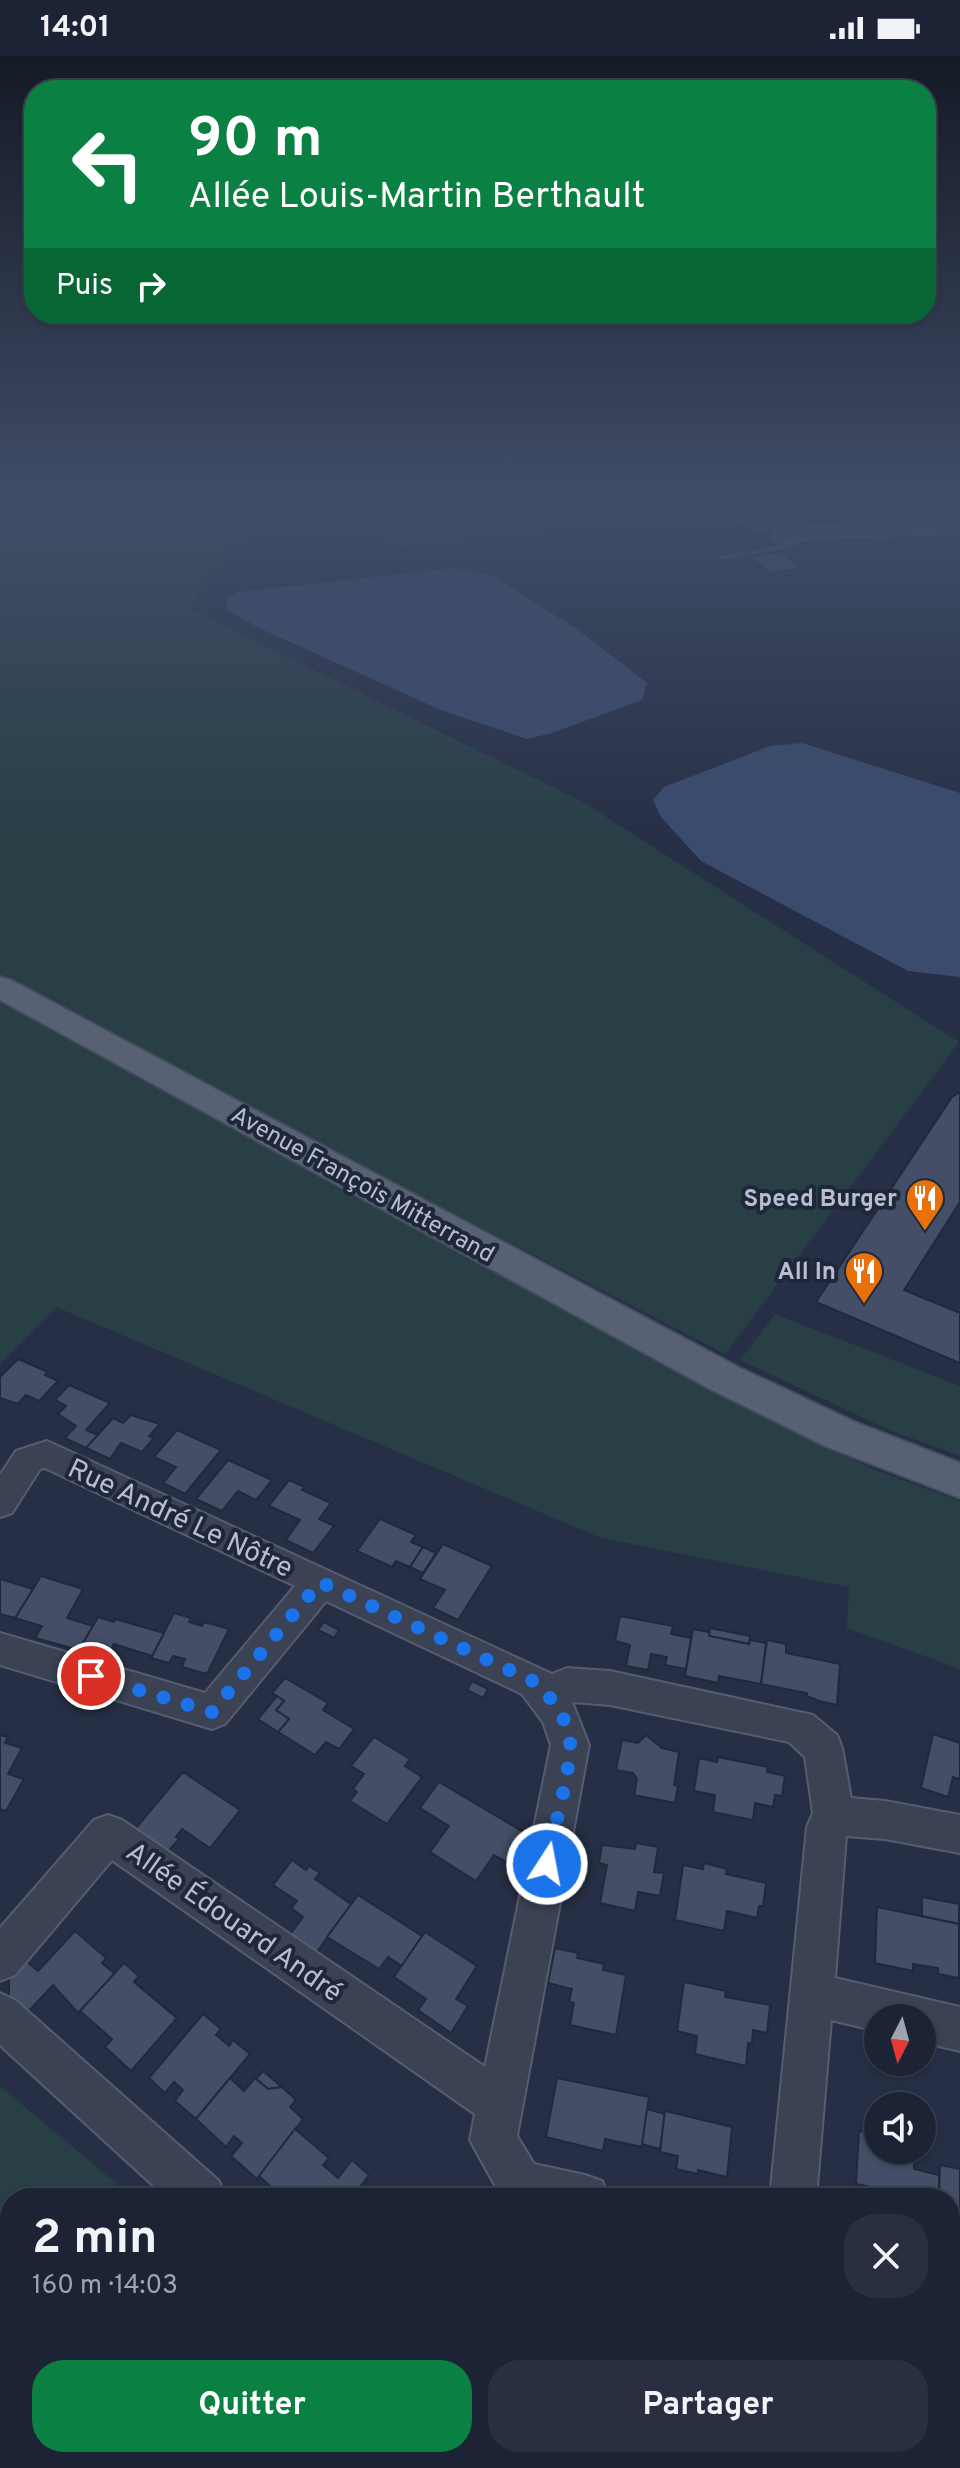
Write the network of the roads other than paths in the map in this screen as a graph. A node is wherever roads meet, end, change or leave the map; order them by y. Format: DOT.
graph roads {
  1 [pos="0,987"];
  2 [pos="960,1481"];
  3 [pos="0,1503"];
  4 [pos="320,1582"];
  5 [pos="0,1649"];
  6 [pos="550,1696"];
  7 [pos="834,1816"];
  8 [pos="960,1834"];
  9 [pos="0,1960"];
  10 [pos="811,1994"];
  11 [pos="864,2006"];
  12 [pos="0,2015"];
  13 [pos="936,2023"];
  14 [pos="960,2029"];
  15 [pos="499,2103"];
  16 [pos="191,2188"];
  17 [pos="513,2188"];
  18 [pos="794,2188"];
  1 -- 2 [label="main road, Avenue François Mitterrand"];
  3 -- 4 [label="street, Rue André Le Nôtre"];
  4 -- 5 [label="street"];
  4 -- 6 [label="street, Rue André Le Nôtre"];
  6 -- 7 [label="street"];
  6 -- 15 [label="street"];
  7 -- 8 [label="street"];
  7 -- 10 [label="street"];
  9 -- 15 [label="street, Allée Édouard André"];
  10 -- 11 [label="street"];
  10 -- 18 [label="street"];
  12 -- 16 [label="street"];
  13 -- 14 [label="street"];
  15 -- 17 [label="street"];
}
